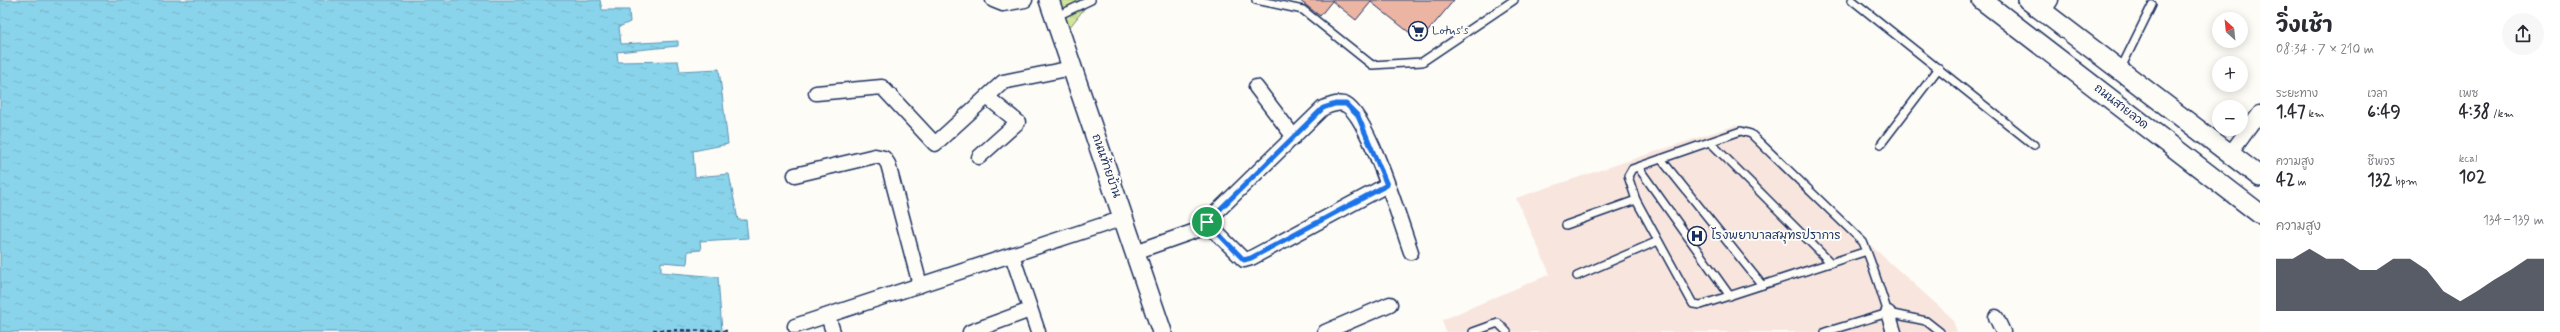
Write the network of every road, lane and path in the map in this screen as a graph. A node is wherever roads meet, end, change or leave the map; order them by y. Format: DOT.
graph roads {
  1 [pos="994,0"];
  2 [pos="1025,0"];
  3 [pos="1091,0"];
  4 [pos="1256,0"];
  5 [pos="1514,0"];
  6 [pos="1852,0"];
  7 [pos="1982,0"];
  8 [pos="2028,0"];
  9 [pos="2152,5"];
  10 [pos="2047,6"];
  11 [pos="1052,8"];
  12 [pos="1072,68"];
  13 [pos="1939,68"];
  14 [pos="2120,70"];
  15 [pos="1256,87"];
  16 [pos="816,93"];
  17 [pos="987,97"];
  18 [pos="2260,113"];
  19 [pos="1294,137"];
  20 [pos="1710,142"];
  21 [pos="1880,144"];
  22 [pos="2034,145"];
  23 [pos="2230,154"];
  24 [pos="979,157"];
  25 [pos="1661,159"];
  26 [pos="1638,167"];
  27 [pos="795,175"];
  28 [pos="2260,177"];
  29 [pos="1387,185"];
  30 [pos="1636,200"];
  31 [pos="2260,214"];
  32 [pos="1124,218"];
  33 [pos="1207,222"];
  34 [pos="1566,225"];
  35 [pos="1658,241"];
  36 [pos="1867,251"];
  37 [pos="1135,252"];
  38 [pos="1411,252"];
  39 [pos="1012,255"];
  40 [pos="1831,263"];
  41 [pos="1577,276"];
  42 [pos="920,285"];
  43 [pos="1762,285"];
  44 [pos="1730,296"];
  45 [pos="1390,304"];
  46 [pos="1030,310"];
  47 [pos="1888,313"];
  48 [pos="828,316"];
  49 [pos="1996,317"];
  50 [pos="795,326"];
  51 [pos="653,330"];
  52 [pos="730,331"];
  53 [pos="833,332"];
  54 [pos="970,332"];
  55 [pos="1038,332"];
  56 [pos="1162,332"];
  57 [pos="1325,332"];
  58 [pos="1473,332"];
  59 [pos="1507,332"];
  60 [pos="1825,332"];
  61 [pos="1894,332"];
  62 [pos="1940,332"];
  63 [pos="2003,332"];
  1 -- 2 [label="street"];
  3 -- 11 [label="lane"];
  4 -- 5 [label="lane"];
  6 -- 13 [label="lane"];
  7 -- 31 [label="main road, ถนนสายลวด"];
  8 -- 10 [label="main road"];
  9 -- 14 [label="lane"];
  10 -- 14 [label="main road"];
  11 -- 12 [label="main road, ถนนท้ายบ้าน"];
  12 -- 17 [label="street"];
  12 -- 32 [label="main road, ถนนท้ายบ้าน"];
  13 -- 21 [label="lane"];
  13 -- 22 [label="lane"];
  14 -- 23 [label="main road"];
  15 -- 19 [label="street"];
  16 -- 17 [label="street"];
  17 -- 24 [label="street"];
  18 -- 23 [label="street"];
  19 -- 29 [label="street"];
  19 -- 33 [label="street"];
  20 -- 25 [label="lane"];
  20 -- 36 [label="lane"];
  20 -- 40 [label="lane"];
  23 -- 28 [label="main road"];
  25 -- 26 [label="lane"];
  25 -- 43 [label="lane"];
  26 -- 30 [label="lane"];
  26 -- 44 [label="lane"];
  27 -- 42 [label="street"];
  29 -- 33 [label="street"];
  29 -- 38 [label="street"];
  30 -- 34 [label="lane"];
  30 -- 35 [label="lane"];
  32 -- 37 [label="main road, ถนนท้ายบ้าน"];
  32 -- 39 [label="street"];
  33 -- 37 [label="street"];
  35 -- 41 [label="lane"];
  35 -- 44 [label="lane"];
  36 -- 40 [label="lane"];
  36 -- 47 [label="lane"];
  37 -- 56 [label="main road, ถนนท้ายบ้าน"];
  39 -- 42 [label="street"];
  39 -- 46 [label="street"];
  40 -- 43 [label="lane"];
  42 -- 48 [label="street"];
  43 -- 44 [label="lane"];
  45 -- 57 [label="street"];
  46 -- 54 [label="street"];
  46 -- 55 [label="street"];
  47 -- 60 [label="lane"];
  47 -- 61 [label="street"];
  47 -- 62 [label="lane"];
  48 -- 50 [label="street"];
  48 -- 53 [label="street"];
  49 -- 63 [label="street"];
  51 -- 52 [label="path"];
  58 -- 59 [label="lane"];
}
